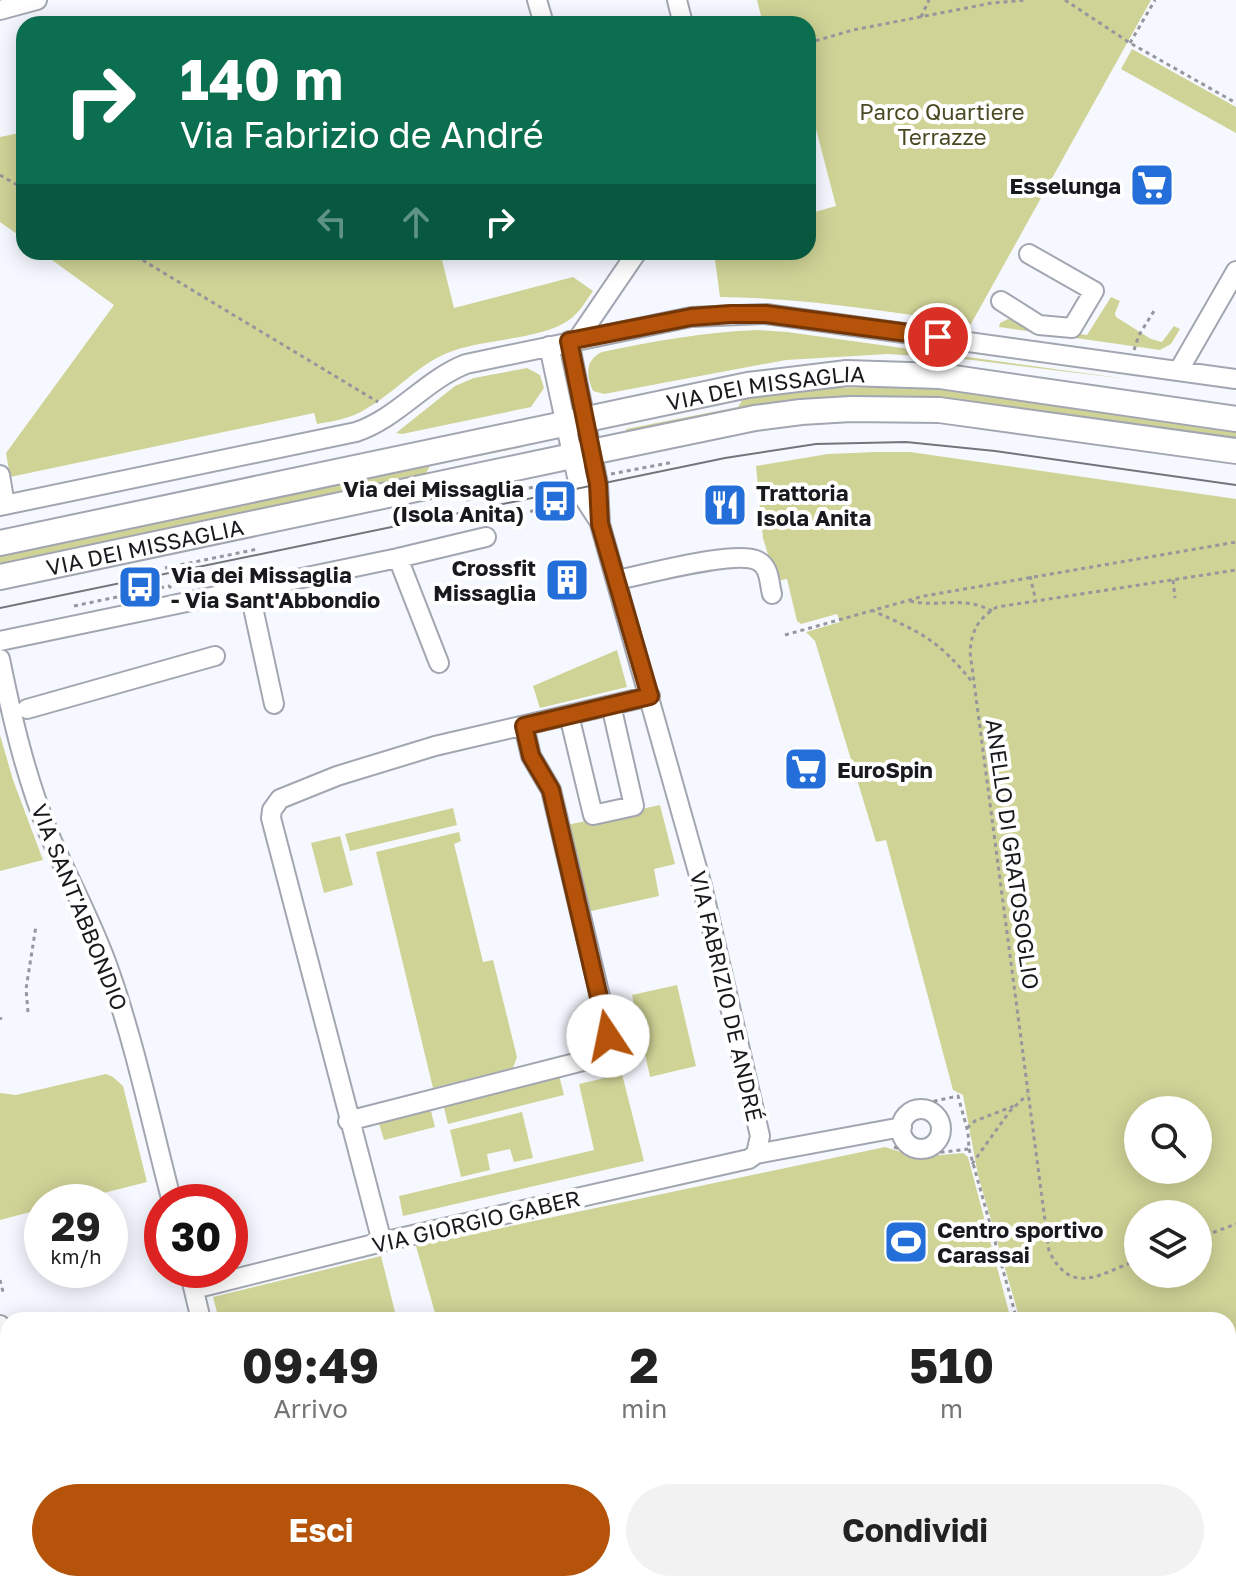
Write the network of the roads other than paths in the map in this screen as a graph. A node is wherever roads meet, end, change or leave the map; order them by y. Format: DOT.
graph roads {
  1 [pos="37,0"];
  2 [pos="0,10"];
  3 [pos="1029,254"];
  4 [pos="631,260"];
  5 [pos="1236,271"];
  6 [pos="1001,301"];
  7 [pos="573,341"];
  8 [pos="549,346"];
  9 [pos="1179,370"];
  10 [pos="1236,379"];
  11 [pos="1236,419"];
  12 [pos="575,423"];
  13 [pos="1236,451"];
  14 [pos="589,459"];
  15 [pos="0,475"];
  16 [pos="2,505"];
  17 [pos="484,529"];
  18 [pos="0,543"];
  19 [pos="398,558"];
  20 [pos="0,577"];
  21 [pos="617,580"];
  22 [pos="249,589"];
  23 [pos="772,594"];
  24 [pos="0,641"];
  25 [pos="215,656"];
  26 [pos="0,659"];
  27 [pos="439,663"];
  28 [pos="650,696"];
  29 [pos="274,704"];
  30 [pos="611,705"];
  31 [pos="27,709"];
  32 [pos="569,715"];
  33 [pos="524,726"];
  34 [pos="348,1121"];
  35 [pos="902,1127"];
  36 [pos="756,1154"];
  37 [pos="168,1184"];
  38 [pos="382,1242"];
  39 [pos="194,1289"];
  40 [pos="199,1312"];
  1 -- 2 [label="street"];
  3 -- 6 [label="street"];
  4 -- 7 [label="street"];
  5 -- 9 [label="street"];
  7 -- 8 [label="street"];
  7 -- 9 [label="street"];
  7 -- 12 [label="street"];
  8 -- 12 [label="street"];
  8 -- 16 [label="street"];
  9 -- 10 [label="street"];
  11 -- 12 [label="main road, VIA DEI MISSAGLIA"];
  12 -- 14 [label="street"];
  12 -- 18 [label="main road, VIA DEI MISSAGLIA"];
  13 -- 14 [label="main road, VIA DEI MISSAGLIA"];
  14 -- 20 [label="main road, VIA DEI MISSAGLIA"];
  14 -- 21 [label="street, VIA FABRIZIO DE ANDRÉ"];
  15 -- 16 [label="street"];
  17 -- 19 [label="street"];
  19 -- 22 [label="street"];
  19 -- 27 [label="street"];
  21 -- 23 [label="street"];
  21 -- 28 [label="street, VIA FABRIZIO DE ANDRÉ"];
  22 -- 24 [label="street"];
  22 -- 29 [label="street"];
  25 -- 31 [label="street"];
  26 -- 37 [label="street, VIA SANT'ABBONDIO"];
  28 -- 30 [label="street"];
  28 -- 36 [label="street, VIA FABRIZIO DE ANDRÉ"];
  30 -- 32 [label="street"];
  30 -- 32 [label="street"];
  32 -- 33 [label="street"];
  33 -- 34 [label="street"];
  33 -- 34 [label="street"];
  34 -- 38 [label="street"];
  35 -- 36 [label="street, VIA FABRIZIO DE ANDRÉ"];
  36 -- 38 [label="street, VIA GIORGIO GABER"];
  38 -- 39 [label="street, VIA GIORGIO GABER"];
  39 -- 40 [label="street"];
}
